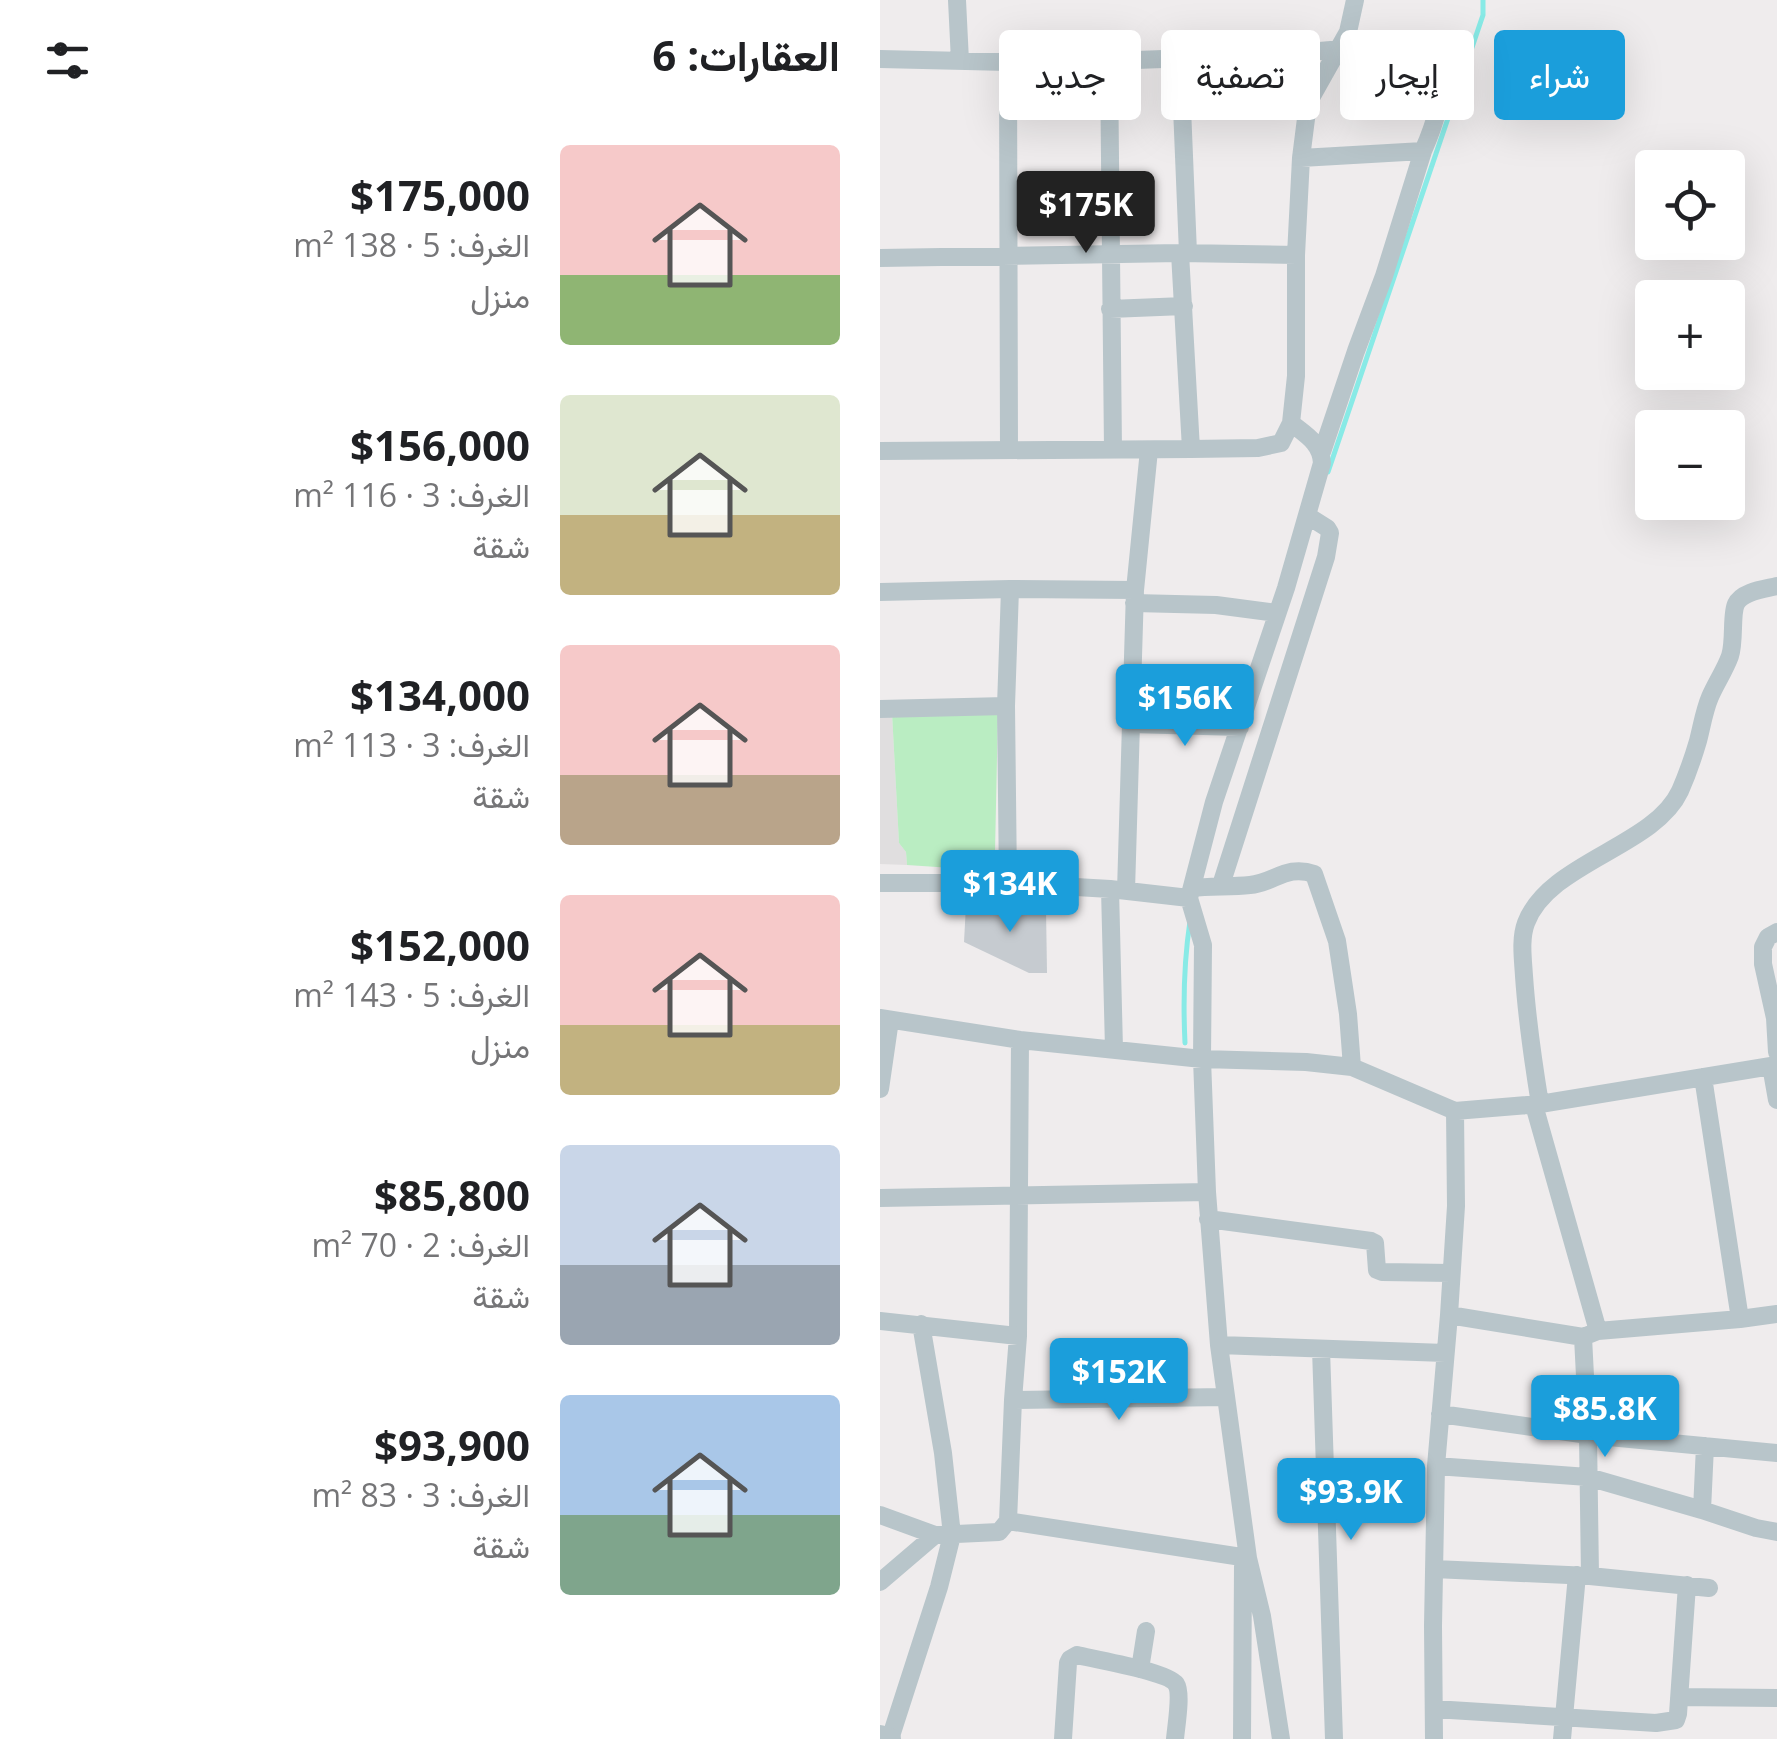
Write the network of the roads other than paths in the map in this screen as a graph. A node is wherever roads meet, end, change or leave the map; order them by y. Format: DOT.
graph roads {
  1 [pos="957,0"];
  2 [pos="1356,0"];
  3 [pos="1338,48"];
  4 [pos="1320,50"];
  5 [pos="880,59"];
  6 [pos="960,61"];
  7 [pos="999,62"];
  8 [pos="1008,120"];
  9 [pos="1109,120"];
  10 [pos="1181,120"];
  11 [pos="1423,151"];
  12 [pos="1302,158"];
  13 [pos="1110,254"];
  14 [pos="1184,254"];
  15 [pos="1296,255"];
  16 [pos="1008,257"];
  17 [pos="880,258"];
  18 [pos="1184,306"];
  19 [pos="1110,309"];
  20 [pos="1291,424"];
  21 [pos="1009,450"];
  22 [pos="1114,450"];
  23 [pos="1150,450"];
  24 [pos="1191,450"];
  25 [pos="880,451"];
  26 [pos="1322,452"];
  27 [pos="1308,516"];
  28 [pos="1777,586"];
  29 [pos="1010,589"];
  30 [pos="880,592"];
  31 [pos="1134,597"];
  32 [pos="1277,613"];
  33 [pos="1006,706"];
  34 [pos="880,709"];
  35 [pos="1131,724"];
  36 [pos="1240,726"];
  37 [pos="880,883"];
  38 [pos="1008,883"];
  39 [pos="1221,885"];
  40 [pos="1118,890"];
  41 [pos="1190,893"];
  42 [pos="1777,932"];
  43 [pos="885,1019"];
  44 [pos="1020,1040"];
  45 [pos="1114,1049"];
  46 [pos="1202,1058"];
  47 [pos="1775,1062"];
  48 [pos="1352,1067"];
  49 [pos="1703,1077"];
  50 [pos="880,1090"];
  51 [pos="1777,1100"];
  52 [pos="1537,1105"];
  53 [pos="1455,1112"];
  54 [pos="1207,1192"];
  55 [pos="1021,1195"];
  56 [pos="880,1198"];
  57 [pos="1208,1219"];
  58 [pos="1451,1273"];
  59 [pos="1777,1314"];
  60 [pos="1449,1315"];
  61 [pos="1740,1319"];
  62 [pos="880,1320"];
  63 [pos="921,1324"];
  64 [pos="1591,1334"];
  65 [pos="1018,1336"];
  66 [pos="1219,1345"];
  67 [pos="1320,1349"];
  68 [pos="1445,1353"];
  69 [pos="1226,1397"];
  70 [pos="1013,1400"];
  71 [pos="1440,1414"];
  72 [pos="1588,1435"];
  73 [pos="1705,1446"];
  74 [pos="1777,1453"];
  75 [pos="1436,1466"];
  76 [pos="1588,1478"];
  77 [pos="1702,1510"];
  78 [pos="880,1515"];
  79 [pos="1008,1521"];
  80 [pos="1777,1532"];
  81 [pos="944,1535"];
  82 [pos="1246,1558"];
  83 [pos="1434,1569"];
  84 [pos="1583,1576"];
  85 [pos="880,1582"];
  86 [pos="1687,1585"];
  87 [pos="1709,1588"];
  88 [pos="1146,1630"];
  89 [pos="1140,1669"];
  90 [pos="1679,1698"];
  91 [pos="1777,1698"];
  92 [pos="1434,1709"];
  93 [pos="1563,1716"];
  94 [pos="1657,1731"];
  95 [pos="880,1736"];
  96 [pos="890,1739"];
  97 [pos="1063,1739"];
  98 [pos="1176,1739"];
  99 [pos="1242,1739"];
  100 [pos="1281,1739"];
  101 [pos="1334,1739"];
  102 [pos="1434,1739"];
  103 [pos="1562,1739"];
  1 -- 6 [label="street"];
  2 -- 3 [label="street"];
  3 -- 4 [label="street"];
  3 -- 11 [label="street"];
  3 -- 12 [label="street"];
  5 -- 6 [label="street"];
  6 -- 7 [label="street"];
  8 -- 16 [label="street"];
  9 -- 13 [label="street"];
  10 -- 14 [label="street"];
  11 -- 12 [label="street"];
  11 -- 26 [label="street"];
  12 -- 15 [label="street"];
  13 -- 14 [label="street"];
  13 -- 16 [label="street"];
  13 -- 19 [label="street"];
  14 -- 15 [label="street"];
  14 -- 18 [label="street"];
  15 -- 20 [label="street"];
  16 -- 17 [label="street"];
  16 -- 21 [label="street"];
  18 -- 19 [label="street"];
  18 -- 24 [label="street"];
  19 -- 22 [label="street"];
  20 -- 24 [label="street"];
  20 -- 26 [label="street"];
  21 -- 22 [label="street"];
  21 -- 25 [label="street"];
  22 -- 23 [label="street"];
  23 -- 24 [label="street"];
  23 -- 31 [label="street"];
  26 -- 27 [label="street"];
  27 -- 32 [label="street"];
  27 -- 39 [label="street"];
  28 -- 52 [label="street"];
  29 -- 30 [label="street"];
  29 -- 31 [label="street"];
  29 -- 33 [label="street"];
  31 -- 32 [label="street"];
  31 -- 35 [label="street"];
  32 -- 36 [label="street"];
  33 -- 34 [label="street"];
  33 -- 38 [label="street"];
  35 -- 36 [label="street"];
  35 -- 40 [label="street"];
  36 -- 41 [label="street"];
  37 -- 38 [label="street"];
  38 -- 40 [label="street"];
  39 -- 41 [label="street"];
  39 -- 48 [label="street"];
  40 -- 41 [label="street"];
  40 -- 45 [label="street"];
  41 -- 46 [label="street"];
  42 -- 47 [label="street"];
  43 -- 44 [label="street"];
  43 -- 50 [label="street"];
  44 -- 45 [label="street"];
  44 -- 55 [label="street"];
  45 -- 46 [label="street"];
  46 -- 48 [label="street"];
  46 -- 54 [label="street"];
  47 -- 49 [label="street"];
  47 -- 51 [label="street"];
  48 -- 53 [label="street"];
  49 -- 52 [label="street"];
  49 -- 61 [label="street"];
  52 -- 53 [label="street"];
  52 -- 64 [label="street"];
  53 -- 58 [label="street"];
  54 -- 55 [label="street"];
  54 -- 57 [label="street"];
  55 -- 56 [label="street"];
  55 -- 65 [label="street"];
  57 -- 58 [label="street"];
  57 -- 66 [label="street"];
  58 -- 60 [label="street"];
  59 -- 61 [label="street"];
  60 -- 64 [label="street"];
  60 -- 68 [label="street"];
  61 -- 64 [label="street"];
  62 -- 63 [label="street"];
  63 -- 65 [label="street"];
  63 -- 81 [label="street"];
  64 -- 72 [label="street"];
  65 -- 70 [label="street"];
  66 -- 67 [label="street"];
  66 -- 69 [label="street"];
  67 -- 68 [label="street"];
  67 -- 101 [label="street"];
  68 -- 71 [label="street"];
  69 -- 70 [label="street"];
  69 -- 82 [label="street"];
  70 -- 79 [label="street"];
  71 -- 72 [label="street"];
  71 -- 75 [label="street"];
  72 -- 73 [label="street"];
  72 -- 76 [label="street"];
  73 -- 74 [label="street"];
  73 -- 77 [label="street"];
  75 -- 76 [label="street"];
  75 -- 83 [label="street"];
  76 -- 77 [label="street"];
  76 -- 84 [label="street"];
  77 -- 80 [label="street"];
  78 -- 81 [label="street"];
  79 -- 81 [label="street"];
  79 -- 82 [label="street"];
  81 -- 85 [label="street"];
  81 -- 96 [label="street"];
  82 -- 99 [label="street"];
  82 -- 100 [label="street"];
  83 -- 84 [label="street"];
  83 -- 92 [label="street"];
  84 -- 86 [label="street"];
  84 -- 93 [label="street"];
  86 -- 87 [label="street"];
  86 -- 90 [label="street"];
  88 -- 89 [label="street"];
  89 -- 97 [label="street"];
  89 -- 98 [label="street"];
  90 -- 91 [label="street"];
  90 -- 94 [label="street"];
  92 -- 93 [label="street"];
  92 -- 102 [label="street"];
  93 -- 94 [label="street"];
  93 -- 103 [label="street"];
  95 -- 96 [label="street"];
}
